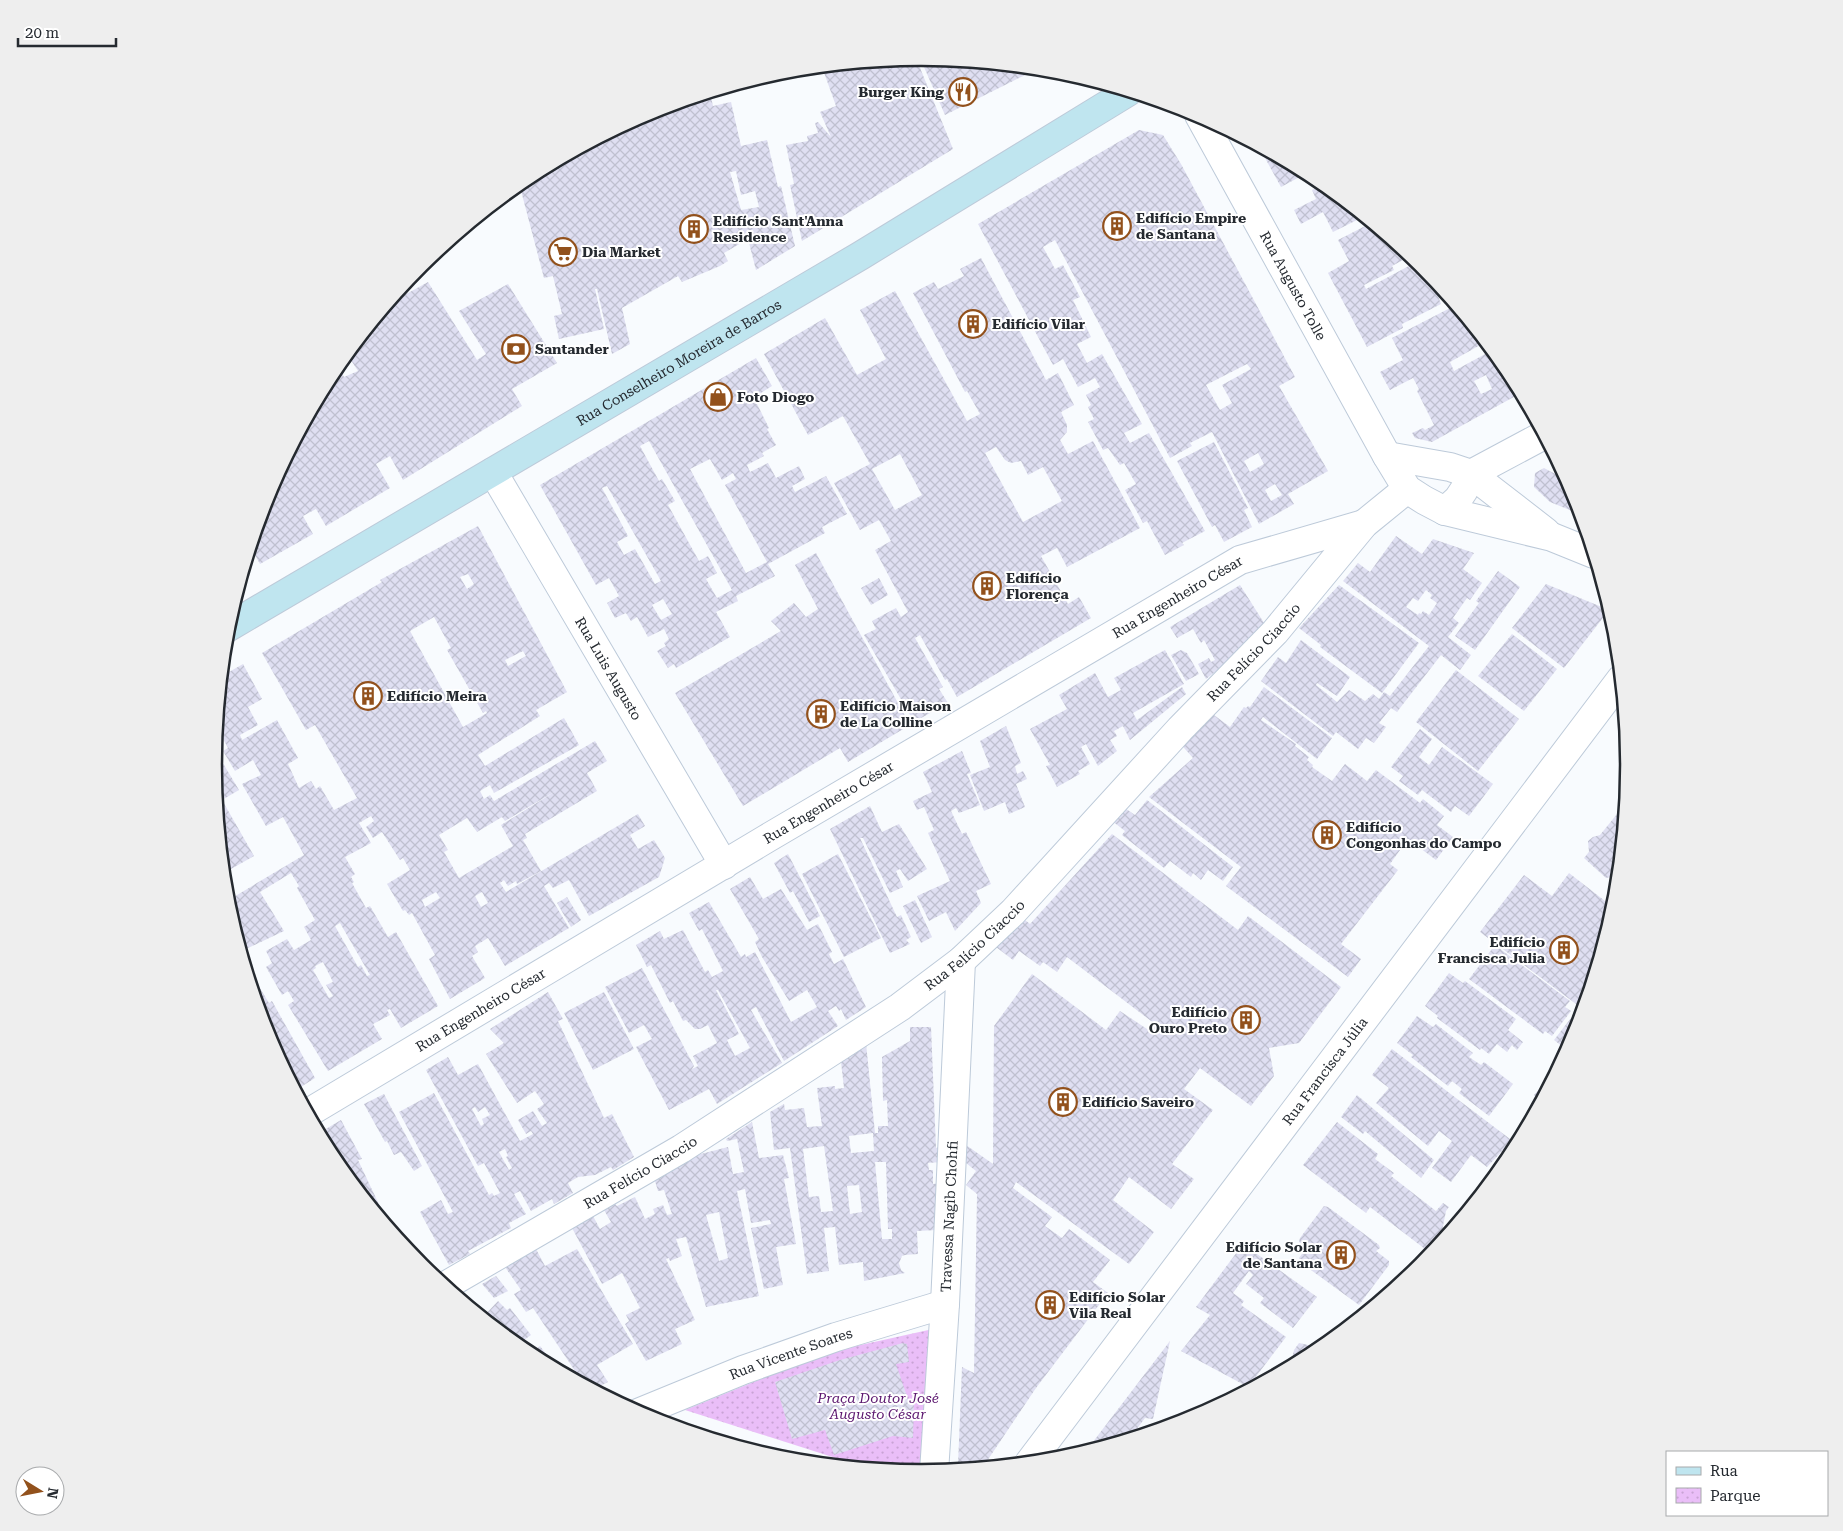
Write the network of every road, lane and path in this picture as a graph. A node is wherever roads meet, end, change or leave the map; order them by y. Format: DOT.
graph roads {
  1 [pos="1122,96"];
  2 [pos="1205,126"];
  3 [pos="1539,438"];
  4 [pos="1387,456"];
  5 [pos="493,472"];
  6 [pos="1471,474"];
  7 [pos="1408,489"];
  8 [pos="1445,511"];
  9 [pos="1364,524"];
  10 [pos="1552,537"];
  11 [pos="1587,551"];
  12 [pos="238,622"];
  13 [pos="1616,686"];
  14 [pos="724,865"];
  15 [pos="961,961"];
  16 [pos="313,1110"];
  17 [pos="451,1283"];
  18 [pos="945,1304"];
  19 [pos="648,1409"];
  20 [pos="1035,1455"];
  21 [pos="934,1464"];
  1 -- 5 [label="main road, Rua Conselheiro Moreira de Barros"];
  2 -- 4 [label="street, Rua Augusto Tolle"];
  3 -- 6 [label="street"];
  4 -- 6 [label="street, Rua Augusto Tolle"];
  4 -- 7 [label="street, Rua Augusto Tolle"];
  5 -- 12 [label="main road, Rua Conselheiro Moreira de Barros"];
  5 -- 14 [label="street, Rua Luis Augusto"];
  6 -- 8 [label="street"];
  6 -- 10 [label="street, Rua Augusto Tolle"];
  7 -- 8 [label="street, Rua Augusto Tolle"];
  7 -- 9 [label="street, Rua Felício Ciaccio"];
  8 -- 10 [label="street, Rua Augusto Tolle"];
  9 -- 14 [label="street, Rua Engenheiro César"];
  9 -- 15 [label="street, Rua Felício Ciaccio"];
  10 -- 11 [label="street, Rua Augusto Tolle"];
  13 -- 20 [label="street, Rua Francisca Júlia"];
  14 -- 16 [label="street, Rua Engenheiro César"];
  15 -- 17 [label="street, Rua Felício Ciaccio"];
  15 -- 18 [label="street, Travessa Nagib Chohfi"];
  18 -- 19 [label="street, Rua Vicente Soares"];
  18 -- 21 [label="street, Travessa Nagib Chohfi"];
}
